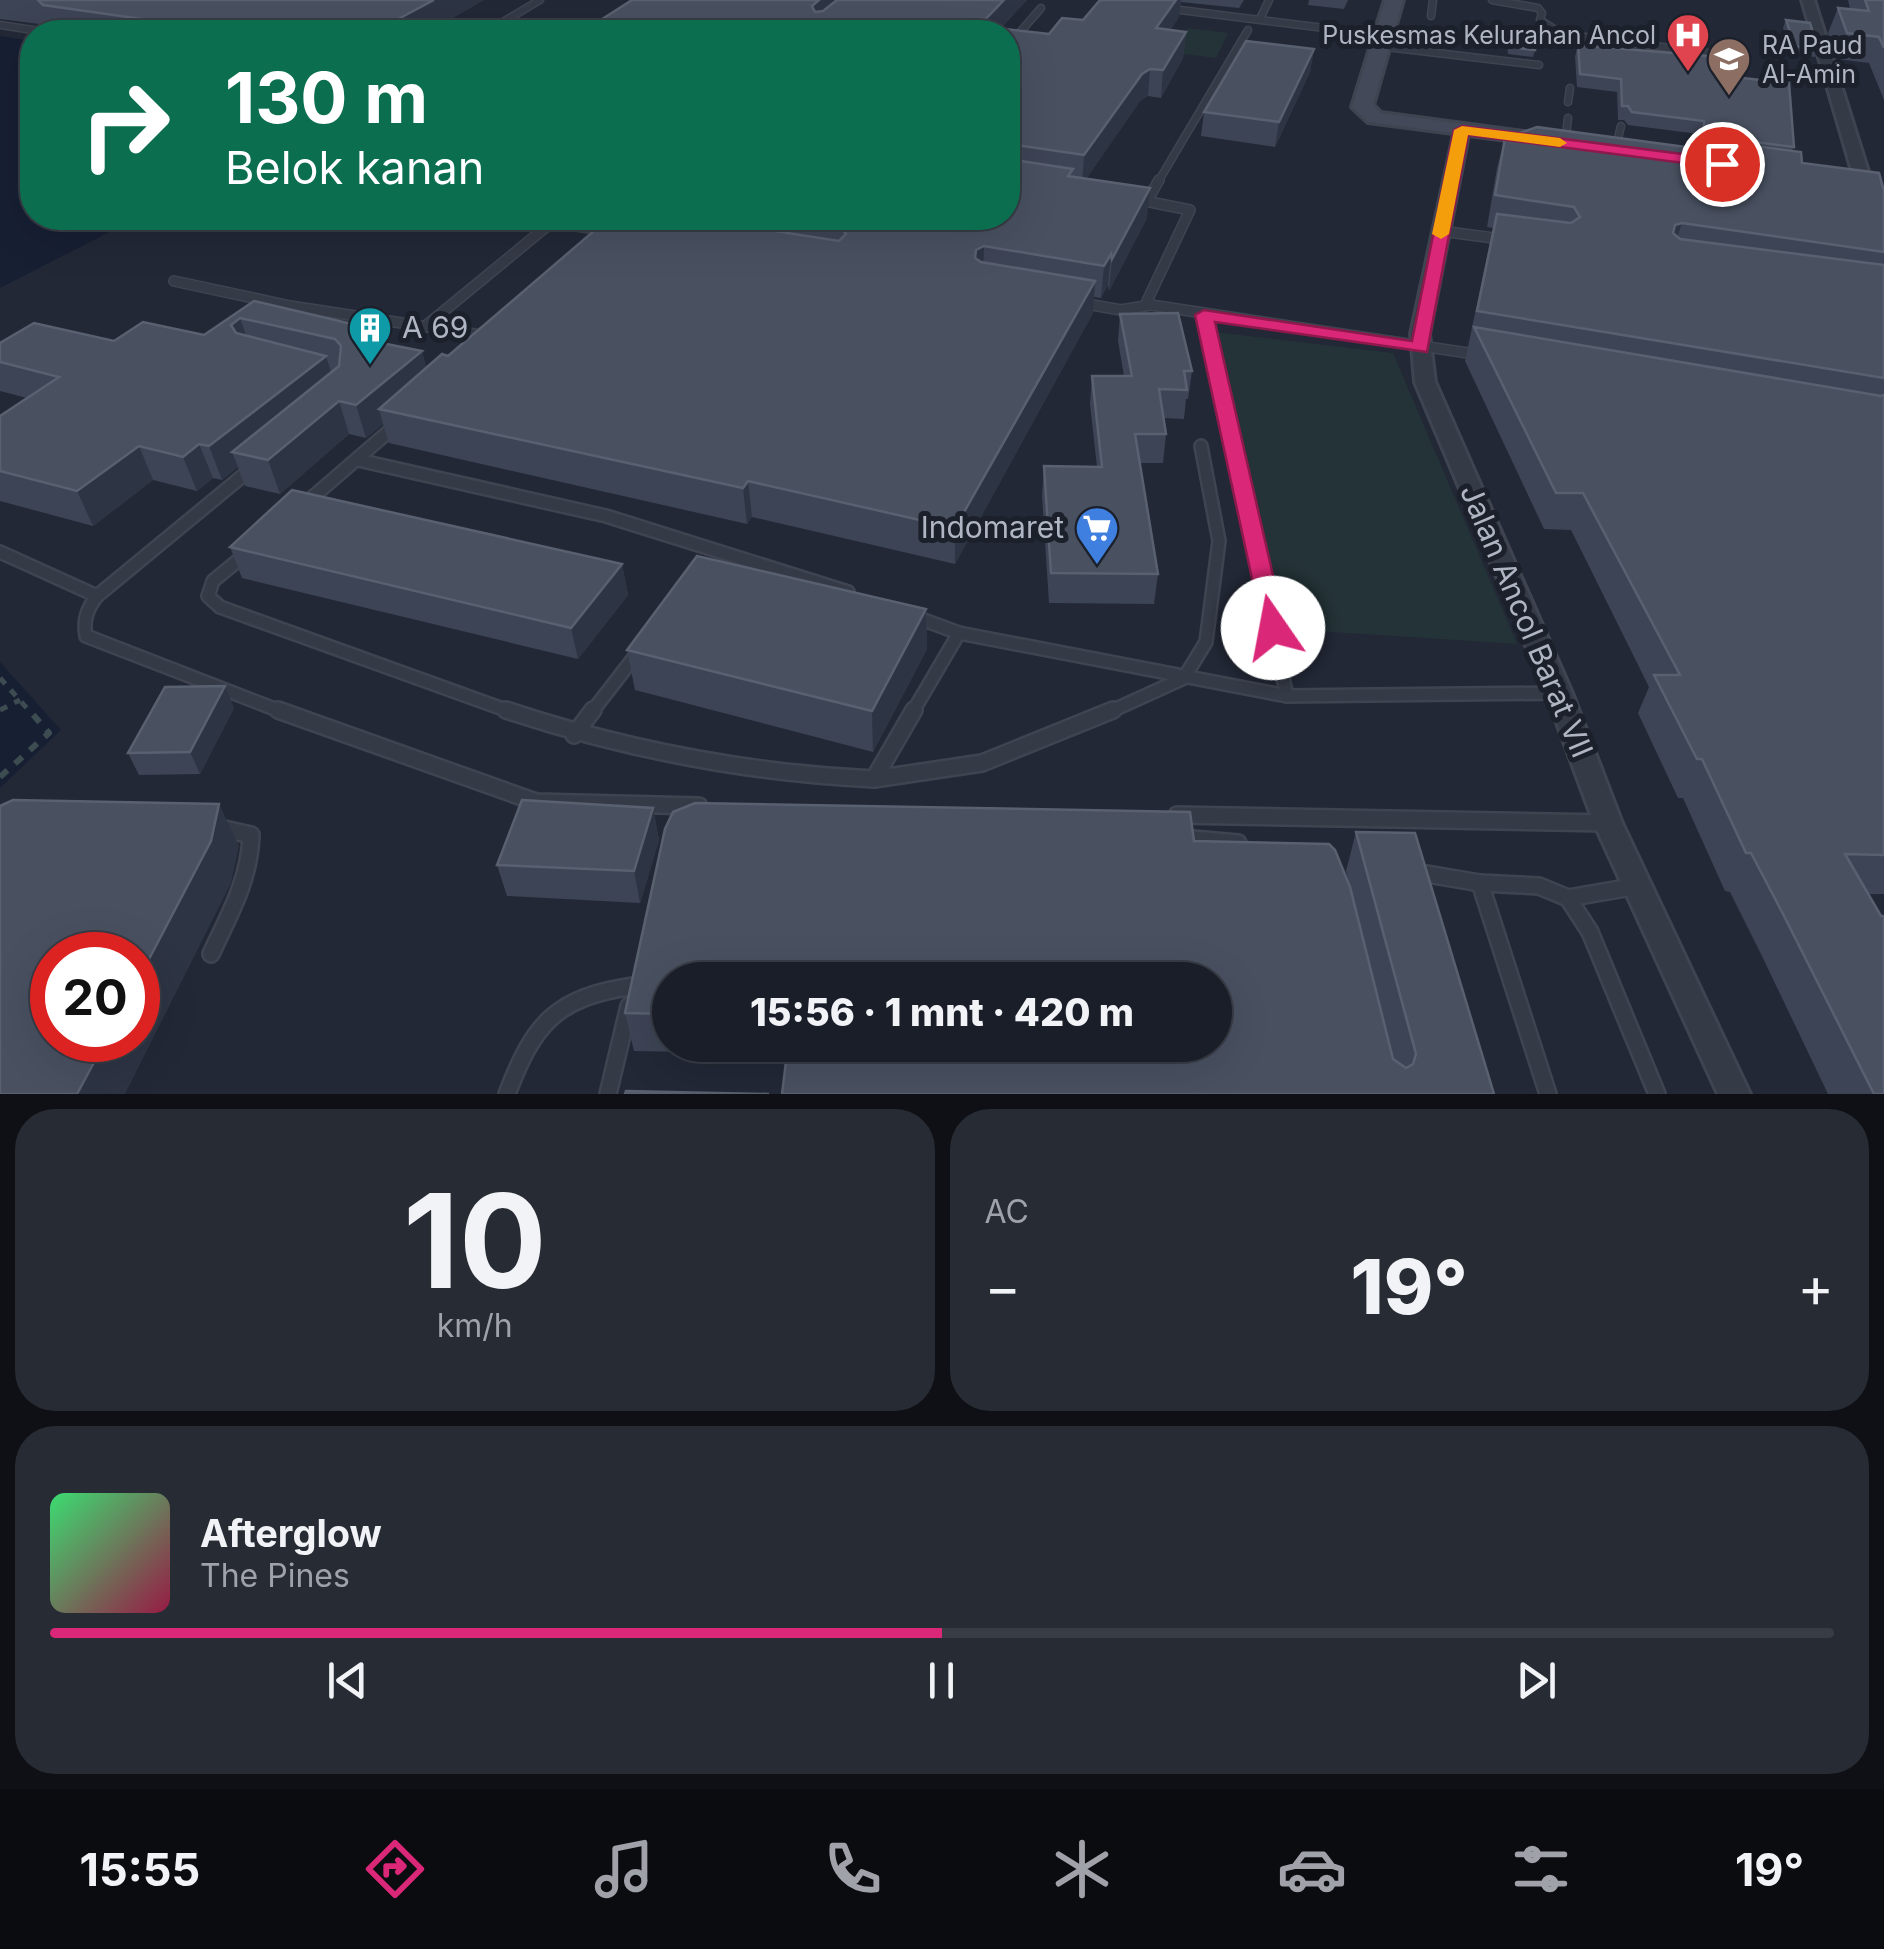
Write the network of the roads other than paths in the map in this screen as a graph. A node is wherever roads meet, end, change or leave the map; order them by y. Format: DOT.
graph roads {
  1 [pos="526,0"];
  2 [pos="1270,0"];
  3 [pos="1394,0"];
  4 [pos="1433,0"];
  5 [pos="1492,0"];
  6 [pos="1808,0"];
  7 [pos="539,1"];
  8 [pos="1156,7"];
  9 [pos="1041,8"];
  10 [pos="1432,16"];
  11 [pos="1260,19"];
  12 [pos="507,20"];
  13 [pos="1248,30"];
  14 [pos="1020,32"];
  15 [pos="1379,40"];
  16 [pos="1739,57"];
  17 [pos="1540,65"];
  18 [pos="1570,88"];
  19 [pos="1568,102"];
  20 [pos="1568,118"];
  21 [pos="1621,126"];
  22 [pos="1462,130"];
  23 [pos="1599,148"];
  24 [pos="1864,181"];
  25 [pos="1130,198"];
  26 [pos="1147,201"];
  27 [pos="542,230"];
  28 [pos="607,230"];
  29 [pos="1441,231"];
  30 [pos="1504,239"];
  31 [pos="604,241"];
  32 [pos="174,281"];
  33 [pos="1069,301"];
  34 [pos="1150,304"];
  35 [pos="1204,315"];
  36 [pos="428,324"];
  37 [pos="506,325"];
  38 [pos="492,337"];
  39 [pos="1420,348"];
  40 [pos="478,350"];
  41 [pos="1500,358"];
  42 [pos="398,423"];
  43 [pos="1201,446"];
  44 [pos="267,456"];
  45 [pos="358,460"];
  46 [pos="300,508"];
  47 [pos="257,545"];
  48 [pos="716,550"];
  49 [pos="0,552"];
  50 [pos="705,565"];
  51 [pos="97,596"];
  52 [pos="870,600"];
  53 [pos="906,614"];
  54 [pos="959,633"];
  55 [pos="646,642"];
  56 [pos="1184,678"];
  57 [pos="1560,694"];
  58 [pos="1288,696"];
  59 [pos="574,735"];
  60 [pos="874,780"];
  61 [pos="706,807"];
  62 [pos="1153,815"];
  63 [pos="1608,823"];
  64 [pos="209,825"];
  65 [pos="1166,838"];
  66 [pos="1258,844"];
  67 [pos="1427,874"];
  68 [pos="1480,883"];
  69 [pos="1636,886"];
  70 [pos="1568,898"];
  71 [pos="211,954"];
  72 [pos="638,968"];
  73 [pos="634,986"];
  74 [pos="507,1094"];
  75 [pos="608,1094"];
  76 [pos="1548,1094"];
  77 [pos="1657,1094"];
  78 [pos="1734,1094"];
  1 -- 7 [label="lane"];
  2 -- 11 [label="lane"];
  3 -- 15 [label="street"];
  4 -- 10 [label="lane"];
  5 -- 16 [label="lane"];
  6 -- 24 [label="street"];
  7 -- 12 [label="lane"];
  8 -- 11 [label="lane"];
  9 -- 14 [label="lane"];
  11 -- 15 [label="lane"];
  13 -- 26 [label="lane"];
  15 -- 17 [label="lane"];
  15 -- 22 [label="street"];
  18 -- 19 [label="lane"];
  20 -- 23 [label="lane"];
  21 -- 23 [label="lane"];
  22 -- 23 [label="street"];
  22 -- 29 [label="street, Jalan Ancol Barat VII"];
  25 -- 26 [label="lane"];
  26 -- 34 [label="lane"];
  27 -- 36 [label="lane"];
  28 -- 31 [label="lane"];
  29 -- 30 [label="lane"];
  29 -- 39 [label="street, Jalan Ancol Barat VII"];
  32 -- 36 [label="lane"];
  33 -- 34 [label="lane"];
  34 -- 35 [label="lane"];
  35 -- 39 [label="lane"];
  35 -- 58 [label="lane"];
  36 -- 38 [label="lane"];
  37 -- 38 [label="lane"];
  38 -- 40 [label="lane"];
  39 -- 41 [label="lane"];
  39 -- 57 [label="street, Jalan Ancol Barat VII"];
  42 -- 45 [label="lane"];
  43 -- 56 [label="lane"];
  44 -- 51 [label="lane"];
  45 -- 46 [label="lane"];
  45 -- 48 [label="lane"];
  47 -- 59 [label="lane"];
  48 -- 50 [label="lane"];
  48 -- 52 [label="lane"];
  49 -- 51 [label="lane"];
  51 -- 61 [label="lane"];
  53 -- 54 [label="lane"];
  54 -- 56 [label="lane"];
  54 -- 60 [label="lane"];
  55 -- 59 [label="lane"];
  56 -- 58 [label="lane"];
  56 -- 60 [label="lane"];
  57 -- 58 [label="lane"];
  57 -- 63 [label="street, Jalan Ancol Barat VII"];
  59 -- 60 [label="lane"];
  62 -- 63 [label="lane"];
  63 -- 69 [label="street, Jalan Ancol Barat VII"];
  64 -- 71 [label="lane"];
  65 -- 66 [label="lane"];
  67 -- 68 [label="lane"];
  68 -- 70 [label="lane"];
  68 -- 76 [label="lane"];
  69 -- 70 [label="lane"];
  69 -- 78 [label="street, Jalan Ancol Barat VII"];
  70 -- 77 [label="lane"];
  72 -- 73 [label="lane"];
  73 -- 74 [label="lane"];
  73 -- 75 [label="lane"];
}
